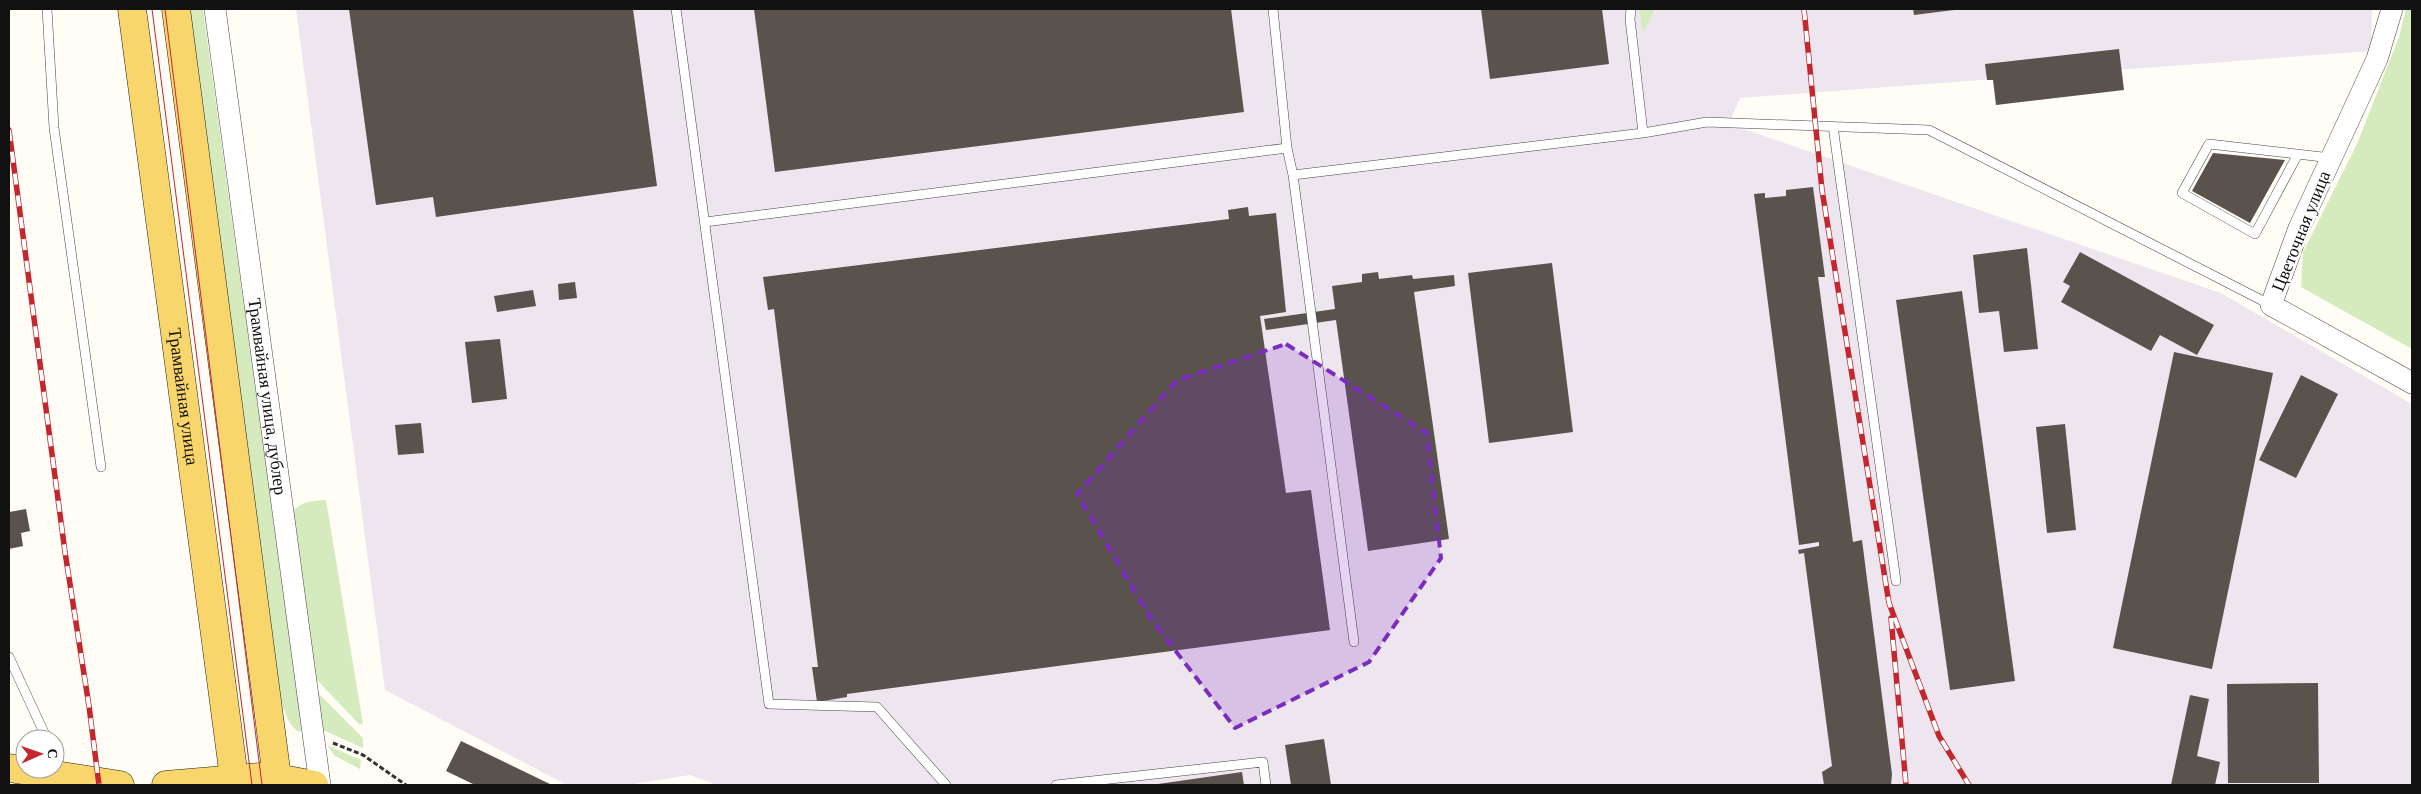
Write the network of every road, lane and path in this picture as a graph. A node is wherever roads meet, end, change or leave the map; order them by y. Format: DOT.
graph roads {
  1 [pos="47,9"];
  2 [pos="132,9"];
  3 [pos="176,9"];
  4 [pos="214,9"];
  5 [pos="676,9"];
  6 [pos="1273,9"];
  7 [pos="1630,9"];
  8 [pos="2392,9"];
  9 [pos="1833,126"];
  10 [pos="1643,133"];
  11 [pos="1288,148"];
  12 [pos="2298,154"];
  13 [pos="2332,158"];
  14 [pos="1293,174"];
  15 [pos="705,222"];
  16 [pos="2272,305"];
  17 [pos="2412,383"];
  18 [pos="101,467"];
  19 [pos="1896,581"];
  20 [pos="1354,642"];
  21 [pos="9,657"];
  22 [pos="20,683"];
  23 [pos="9,685"];
  24 [pos="42,729"];
  25 [pos="313,734"];
  26 [pos="65,775"];
  27 [pos="235,782"];
  28 [pos="278,782"];
  29 [pos="120,785"];
  30 [pos="166,785"];
  31 [pos="314,785"];
  32 [pos="320,785"];
  33 [pos="406,785"];
  34 [pos="946,785"];
  35 [pos="1056,785"];
  36 [pos="1266,785"];
  1 -- 18 [label="lane"];
  2 -- 27 [label="main road, Трамвайная улица"];
  3 -- 28 [label="main road"];
  4 -- 25 [label="street, Трамвайная улица, дублер"];
  5 -- 15 [label="lane"];
  6 -- 11 [label="lane"];
  7 -- 10 [label="lane"];
  8 -- 13 [label="street, Цветочная улица"];
  9 -- 10 [label="lane"];
  9 -- 16 [label="lane"];
  9 -- 19 [label="lane"];
  10 -- 14 [label="lane"];
  11 -- 14 [label="lane"];
  11 -- 15 [label="lane"];
  12 -- 12 [label="lane"];
  12 -- 13 [label="lane"];
  13 -- 16 [label="street, Цветочная улица"];
  14 -- 20 [label="lane"];
  15 -- 34 [label="lane"];
  16 -- 17 [label="street, Цветочная улица"];
  21 -- 22 [label="lane"];
  22 -- 23 [label="lane"];
  22 -- 24 [label="lane"];
  25 -- 32 [label="street, Трамвайная улица, дублер"];
  25 -- 33 [label="path"];
  26 -- 29 [label="main road"];
  27 -- 28 [label="main road"];
  27 -- 30 [label="main road"];
  28 -- 31 [label="main road"];
  35 -- 36 [label="lane"];
}
